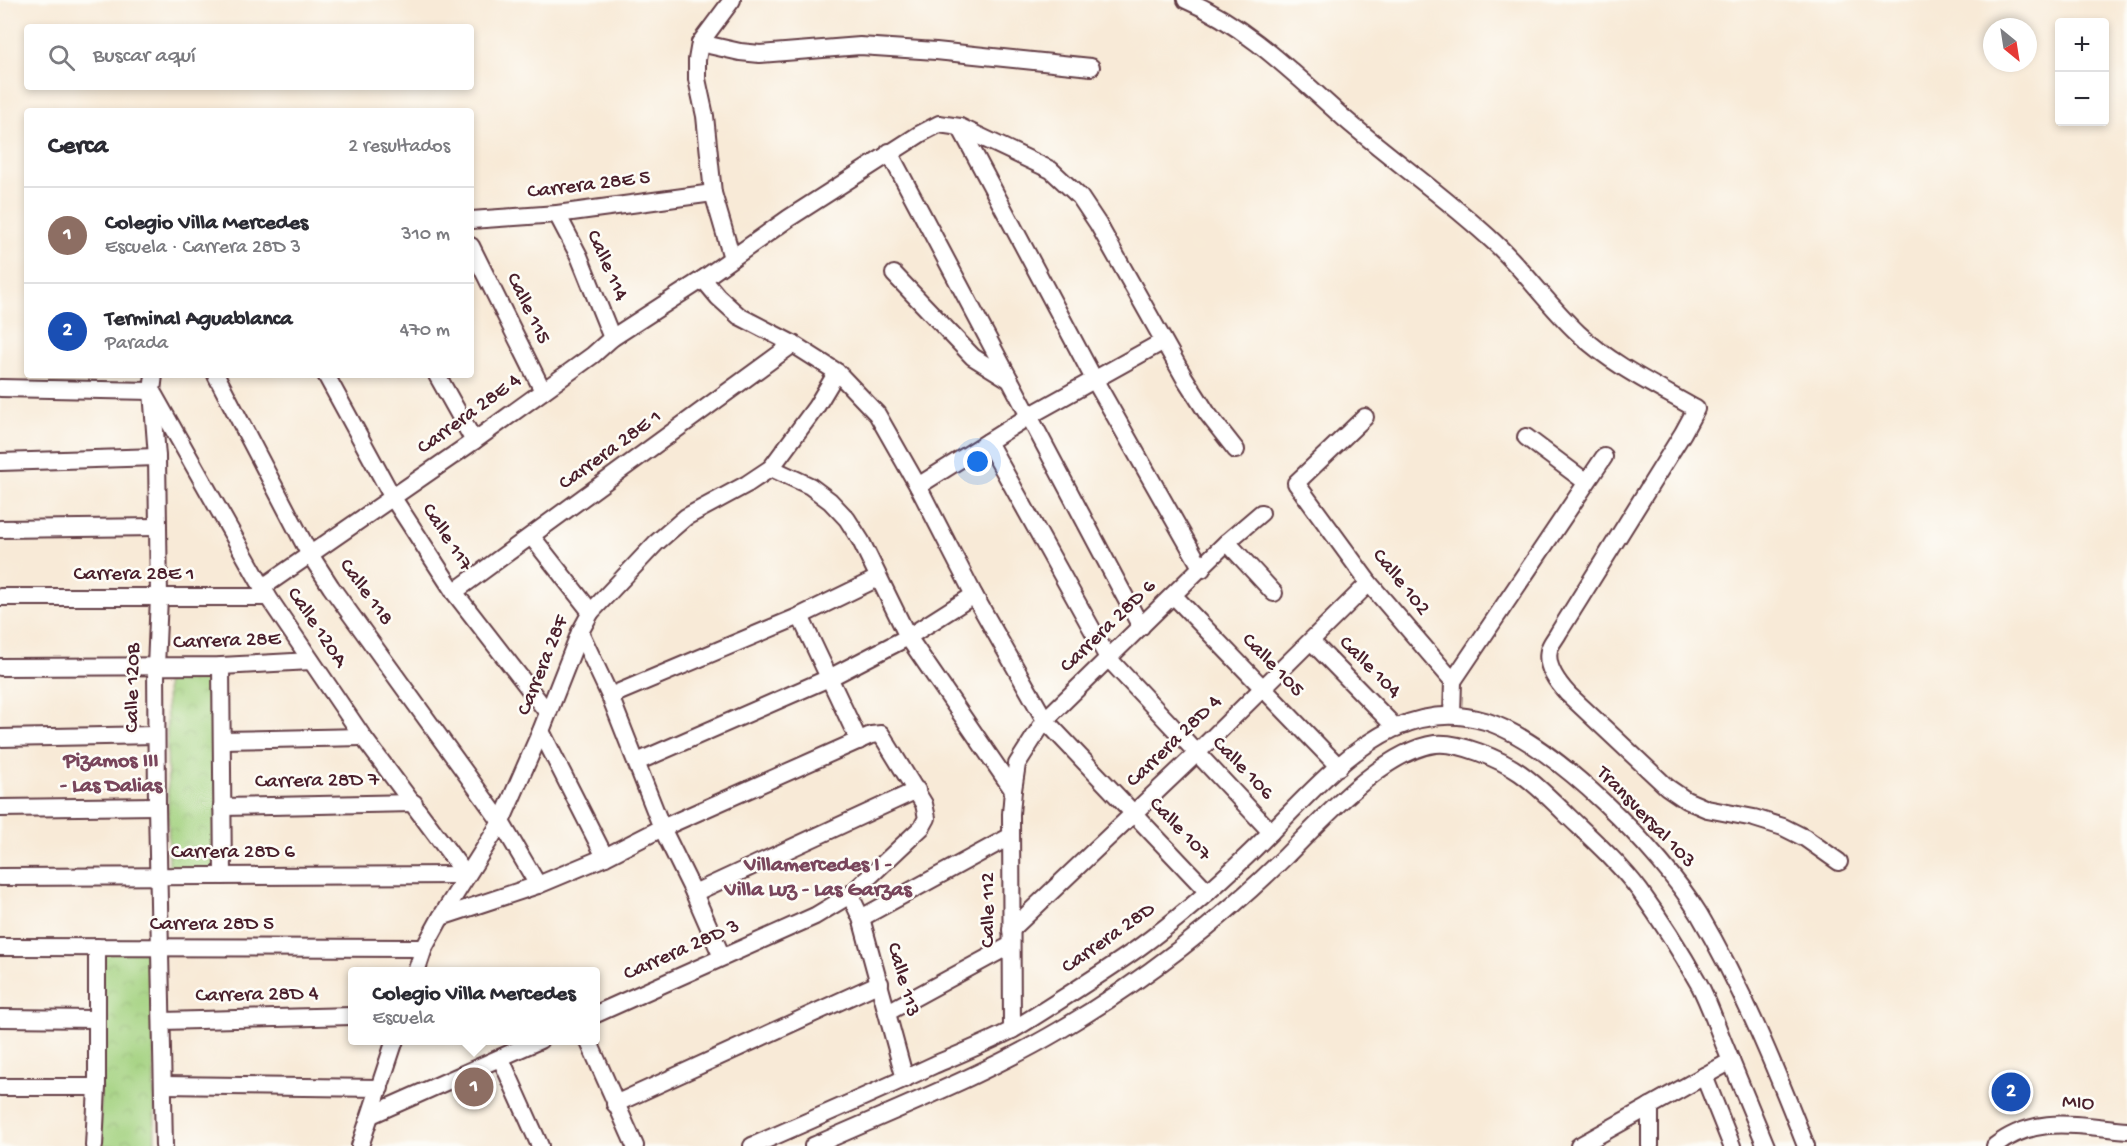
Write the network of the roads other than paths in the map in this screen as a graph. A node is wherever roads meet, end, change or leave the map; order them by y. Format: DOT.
graph roads {
  1 [pos="732,0"];
  2 [pos="1186,0"];
  3 [pos="700,43"];
  4 [pos="1091,67"];
  5 [pos="960,127"];
  6 [pos="889,152"];
  7 [pos="712,193"];
  8 [pos="557,214"];
  9 [pos="474,220"];
  10 [pos="474,252"];
  11 [pos="732,258"];
  12 [pos="894,274"];
  13 [pos="703,279"];
  14 [pos="612,338"];
  15 [pos="1162,342"];
  16 [pos="793,344"];
  17 [pos="837,372"];
  18 [pos="218,378"];
  19 [pos="328,378"];
  20 [pos="439,378"];
  21 [pos="1094,379"];
  22 [pos="1010,380"];
  23 [pos="153,383"];
  24 [pos="0,388"];
  25 [pos="543,391"];
  26 [pos="1029,416"];
  27 [pos="1365,417"];
  28 [pos="1526,437"];
  29 [pos="474,441"];
  30 [pos="988,442"];
  31 [pos="1236,450"];
  32 [pos="156,457"];
  33 [pos="1604,457"];
  34 [pos="0,462"];
  35 [pos="771,468"];
  36 [pos="1586,482"];
  37 [pos="918,486"];
  38 [pos="393,498"];
  39 [pos="1261,513"];
  40 [pos="158,527"];
  41 [pos="0,529"];
  42 [pos="532,537"];
  43 [pos="1227,542"];
  44 [pos="309,553"];
  45 [pos="1202,569"];
  46 [pos="878,578"];
  47 [pos="1369,583"];
  48 [pos="266,592"];
  49 [pos="454,592"];
  50 [pos="1274,593"];
  51 [pos="974,596"];
  52 [pos="1173,596"];
  53 [pos="0,597"];
  54 [pos="159,597"];
  55 [pos="591,612"];
  56 [pos="800,616"];
  57 [pos="1141,627"];
  58 [pos="580,632"];
  59 [pos="908,638"];
  60 [pos="1311,641"];
  61 [pos="1108,658"];
  62 [pos="311,662"];
  63 [pos="221,666"];
  64 [pos="0,667"];
  65 [pos="156,667"];
  66 [pos="829,678"];
  67 [pos="1453,681"];
  68 [pos="1263,688"];
  69 [pos="610,696"];
  70 [pos="548,713"];
  71 [pos="1452,715"];
  72 [pos="1045,720"];
  73 [pos="1396,728"];
  74 [pos="541,731"];
  75 [pos="156,735"];
  76 [pos="363,737"];
  77 [pos="0,738"];
  78 [pos="222,740"];
  79 [pos="859,741"];
  80 [pos="1196,754"];
  81 [pos="637,762"];
  82 [pos="1339,767"];
  83 [pos="916,790"];
  84 [pos="1012,790"];
  85 [pos="414,803"];
  86 [pos="157,806"];
  87 [pos="222,807"];
  88 [pos="0,808"];
  89 [pos="1133,814"];
  90 [pos="501,822"];
  91 [pos="662,828"];
  92 [pos="1271,832"];
  93 [pos="1011,836"];
  94 [pos="605,857"];
  95 [pos="1839,862"];
  96 [pos="466,874"];
  97 [pos="159,876"];
  98 [pos="223,876"];
  99 [pos="0,877"];
  100 [pos="538,885"];
  101 [pos="1208,892"];
  102 [pos="694,893"];
  103 [pos="850,895"];
  104 [pos="441,917"];
  105 [pos="861,918"];
  106 [pos="1011,938"];
  107 [pos="0,947"];
  108 [pos="97,947"];
  109 [pos="161,947"];
  110 [pos="424,948"];
  111 [pos="722,957"];
  112 [pos="418,967"];
  113 [pos="880,982"];
  114 [pos="600,1012"];
  115 [pos="888,1012"];
  116 [pos="348,1016"];
  117 [pos="0,1018"];
  118 [pos="97,1019"];
  119 [pos="163,1021"];
  120 [pos="1012,1030"];
  121 [pos="394,1045"];
  122 [pos="531,1045"];
  123 [pos="590,1045"];
  124 [pos="501,1059"];
  125 [pos="1731,1061"];
  126 [pos="1704,1076"];
  127 [pos="905,1079"];
  128 [pos="164,1085"];
  129 [pos="0,1087"];
  130 [pos="97,1087"];
  131 [pos="380,1088"];
  132 [pos="615,1104"];
  133 [pos="1650,1106"];
  134 [pos="371,1115"];
  135 [pos="2127,1130"];
  136 [pos="1803,1138"];
  137 [pos="94,1146"];
  138 [pos="164,1146"];
  139 [pos="360,1146"];
  140 [pos="540,1146"];
  141 [pos="635,1146"];
  142 [pos="752,1146"];
  143 [pos="813,1146"];
  144 [pos="1579,1146"];
  145 [pos="1650,1146"];
  146 [pos="1732,1146"];
  147 [pos="1766,1146"];
  148 [pos="1811,1146"];
  149 [pos="1995,1146"];
  1 -- 3 [label="street"];
  2 -- 95 [label="street"];
  3 -- 4 [label="street"];
  3 -- 7 [label="street"];
  5 -- 6 [label="street, Carrera 28E 4"];
  5 -- 15 [label="street"];
  5 -- 21 [label="street"];
  6 -- 11 [label="street, Carrera 28E 4"];
  6 -- 22 [label="street"];
  7 -- 8 [label="street, Carrera 28E 5"];
  7 -- 11 [label="street"];
  8 -- 9 [label="street, Carrera 28E 5"];
  8 -- 14 [label="street, Calle 114"];
  10 -- 25 [label="street, Calle 115"];
  11 -- 13 [label="street, Carrera 28E 4"];
  12 -- 22 [label="street"];
  13 -- 14 [label="street, Carrera 28E 4"];
  13 -- 16 [label="street, Calle 107"];
  14 -- 25 [label="street, Carrera 28E 4"];
  15 -- 21 [label="street"];
  15 -- 31 [label="street"];
  16 -- 17 [label="street, Calle 107"];
  16 -- 42 [label="street, Carrera 28E 1"];
  17 -- 35 [label="street, Carrera 28F"];
  17 -- 37 [label="street, Calle 107"];
  18 -- 44 [label="street, Calle 118"];
  19 -- 38 [label="street, Calle 117"];
  20 -- 29 [label="street"];
  21 -- 26 [label="street"];
  21 -- 45 [label="street"];
  22 -- 26 [label="street"];
  23 -- 24 [label="street"];
  23 -- 32 [label="street, Calle 120B"];
  23 -- 48 [label="street, Calle 120A"];
  25 -- 29 [label="street, Carrera 28E 4"];
  26 -- 30 [label="street"];
  26 -- 57 [label="street"];
  27 -- 47 [label="street, Calle 102"];
  28 -- 36 [label="street"];
  29 -- 38 [label="street, Carrera 28E 4"];
  30 -- 37 [label="street"];
  30 -- 61 [label="street, Calle 106"];
  32 -- 34 [label="street"];
  32 -- 40 [label="street, Calle 120B"];
  33 -- 36 [label="street"];
  35 -- 46 [label="street"];
  35 -- 55 [label="street, Carrera 28F"];
  36 -- 67 [label="street"];
  37 -- 51 [label="street, Calle 107"];
  38 -- 44 [label="street, Carrera 28E 4"];
  38 -- 49 [label="street, Calle 117"];
  39 -- 43 [label="street, Carrera 28D 6"];
  40 -- 41 [label="street"];
  40 -- 54 [label="street, Calle 120B"];
  42 -- 49 [label="street, Carrera 28E 1"];
  42 -- 55 [label="street"];
  43 -- 45 [label="street, Carrera 28D 6"];
  43 -- 50 [label="street"];
  44 -- 48 [label="street, Carrera 28E 4"];
  44 -- 90 [label="street, Calle 118"];
  45 -- 52 [label="street, Carrera 28D 6"];
  46 -- 56 [label="street"];
  46 -- 59 [label="street"];
  47 -- 60 [label="street, Carrera 28D 4"];
  47 -- 67 [label="street, Calle 102"];
  48 -- 54 [label="street, Carrera 28E 1"];
  48 -- 62 [label="street, Calle 120A"];
  49 -- 70 [label="street, Calle 117"];
  51 -- 59 [label="street"];
  51 -- 72 [label="street, Calle 107"];
  52 -- 57 [label="street, Carrera 28D 6"];
  52 -- 68 [label="street, Calle 105"];
  53 -- 54 [label="street, Carrera 28E 1"];
  54 -- 65 [label="street, Calle 120B"];
  55 -- 58 [label="street, Carrera 28F"];
  56 -- 66 [label="street"];
  56 -- 69 [label="street"];
  57 -- 61 [label="street, Carrera 28D 6"];
  58 -- 69 [label="street"];
  58 -- 70 [label="street, Carrera 28F"];
  59 -- 66 [label="street"];
  59 -- 84 [label="street"];
  60 -- 68 [label="street, Carrera 28D 4"];
  60 -- 73 [label="street, Calle 104"];
  61 -- 72 [label="street, Carrera 28D 6"];
  61 -- 80 [label="street, Calle 106"];
  62 -- 63 [label="street, Carrera 28E"];
  62 -- 76 [label="street, Calle 120A"];
  63 -- 65 [label="street, Carrera 28E"];
  63 -- 78 [label="street"];
  64 -- 65 [label="street, Carrera 28E"];
  65 -- 75 [label="street, Calle 120B"];
  66 -- 79 [label="street"];
  66 -- 81 [label="street"];
  67 -- 71 [label="street"];
  68 -- 80 [label="street, Carrera 28D 4"];
  68 -- 82 [label="street, Calle 105"];
  69 -- 81 [label="street"];
  70 -- 74 [label="street, Carrera 28F"];
  71 -- 73 [label="street, Carrera 28D"];
  71 -- 136 [label="street, Transversal 103"];
  72 -- 84 [label="street, Carrera 28D 6"];
  72 -- 89 [label="street, Calle 107"];
  73 -- 82 [label="street, Carrera 28D"];
  74 -- 90 [label="street, Carrera 28F"];
  74 -- 94 [label="street"];
  75 -- 77 [label="street"];
  75 -- 86 [label="street, Calle 120B"];
  76 -- 78 [label="street"];
  76 -- 85 [label="street, Calle 120A"];
  78 -- 87 [label="street"];
  79 -- 83 [label="street"];
  79 -- 91 [label="street"];
  80 -- 89 [label="street, Carrera 28D 4"];
  80 -- 92 [label="street, Calle 106"];
  81 -- 91 [label="street"];
  82 -- 92 [label="street, Carrera 28D"];
  83 -- 102 [label="street"];
  83 -- 103 [label="street"];
  84 -- 93 [label="street, Calle 112"];
  85 -- 87 [label="street, Carrera 28D 7"];
  85 -- 96 [label="street, Calle 120A"];
  86 -- 88 [label="street"];
  86 -- 97 [label="street, Calle 120B"];
  87 -- 98 [label="street"];
  89 -- 101 [label="street, Calle 107"];
  89 -- 106 [label="street, Carrera 28D 4"];
  90 -- 96 [label="street, Carrera 28F"];
  90 -- 100 [label="street, Calle 118"];
  91 -- 94 [label="street"];
  91 -- 102 [label="street"];
  92 -- 101 [label="street, Carrera 28D"];
  93 -- 105 [label="street"];
  93 -- 106 [label="street, Calle 112"];
  94 -- 100 [label="street"];
  96 -- 98 [label="street, Carrera 28D 6"];
  96 -- 104 [label="street, Carrera 28F"];
  97 -- 98 [label="street, Carrera 28D 6"];
  97 -- 99 [label="street, Carrera 28D 6"];
  97 -- 109 [label="street, Calle 120B"];
  100 -- 104 [label="street"];
  101 -- 120 [label="street, Carrera 28D"];
  102 -- 111 [label="street"];
  103 -- 105 [label="street, Calle 113"];
  103 -- 111 [label="street, Carrera 28D 3"];
  104 -- 110 [label="street, Carrera 28F"];
  105 -- 113 [label="street, Calle 113"];
  106 -- 115 [label="street, Carrera 28D 4"];
  106 -- 120 [label="street, Calle 112"];
  107 -- 108 [label="street, Carrera 28D 5"];
  108 -- 109 [label="street, Carrera 28D 5"];
  108 -- 118 [label="street"];
  109 -- 110 [label="street, Carrera 28D 5"];
  109 -- 119 [label="street, Calle 120B"];
  110 -- 112 [label="street"];
  111 -- 114 [label="street, Carrera 28D 3"];
  113 -- 115 [label="street, Calle 113"];
  113 -- 132 [label="street"];
  115 -- 127 [label="street, Calle 113"];
  116 -- 119 [label="street, Carrera 28D 4"];
  117 -- 118 [label="street"];
  118 -- 130 [label="street"];
  119 -- 128 [label="street, Calle 120B"];
  120 -- 127 [label="street, Carrera 28D"];
  121 -- 131 [label="street"];
  122 -- 124 [label="street"];
  123 -- 132 [label="street"];
  124 -- 134 [label="street"];
  124 -- 140 [label="street"];
  125 -- 126 [label="street"];
  125 -- 143 [label="street"];
  125 -- 147 [label="street"];
  126 -- 133 [label="street"];
  126 -- 146 [label="street"];
  127 -- 142 [label="street, Carrera 28D"];
  128 -- 131 [label="street"];
  128 -- 138 [label="street, Calle 120B"];
  129 -- 130 [label="street"];
  130 -- 137 [label="street"];
  131 -- 134 [label="street"];
  132 -- 141 [label="street"];
  133 -- 144 [label="street"];
  133 -- 145 [label="street"];
  134 -- 139 [label="street"];
  135 -- 149 [label="street, MIO"];
  136 -- 148 [label="street"];
}
